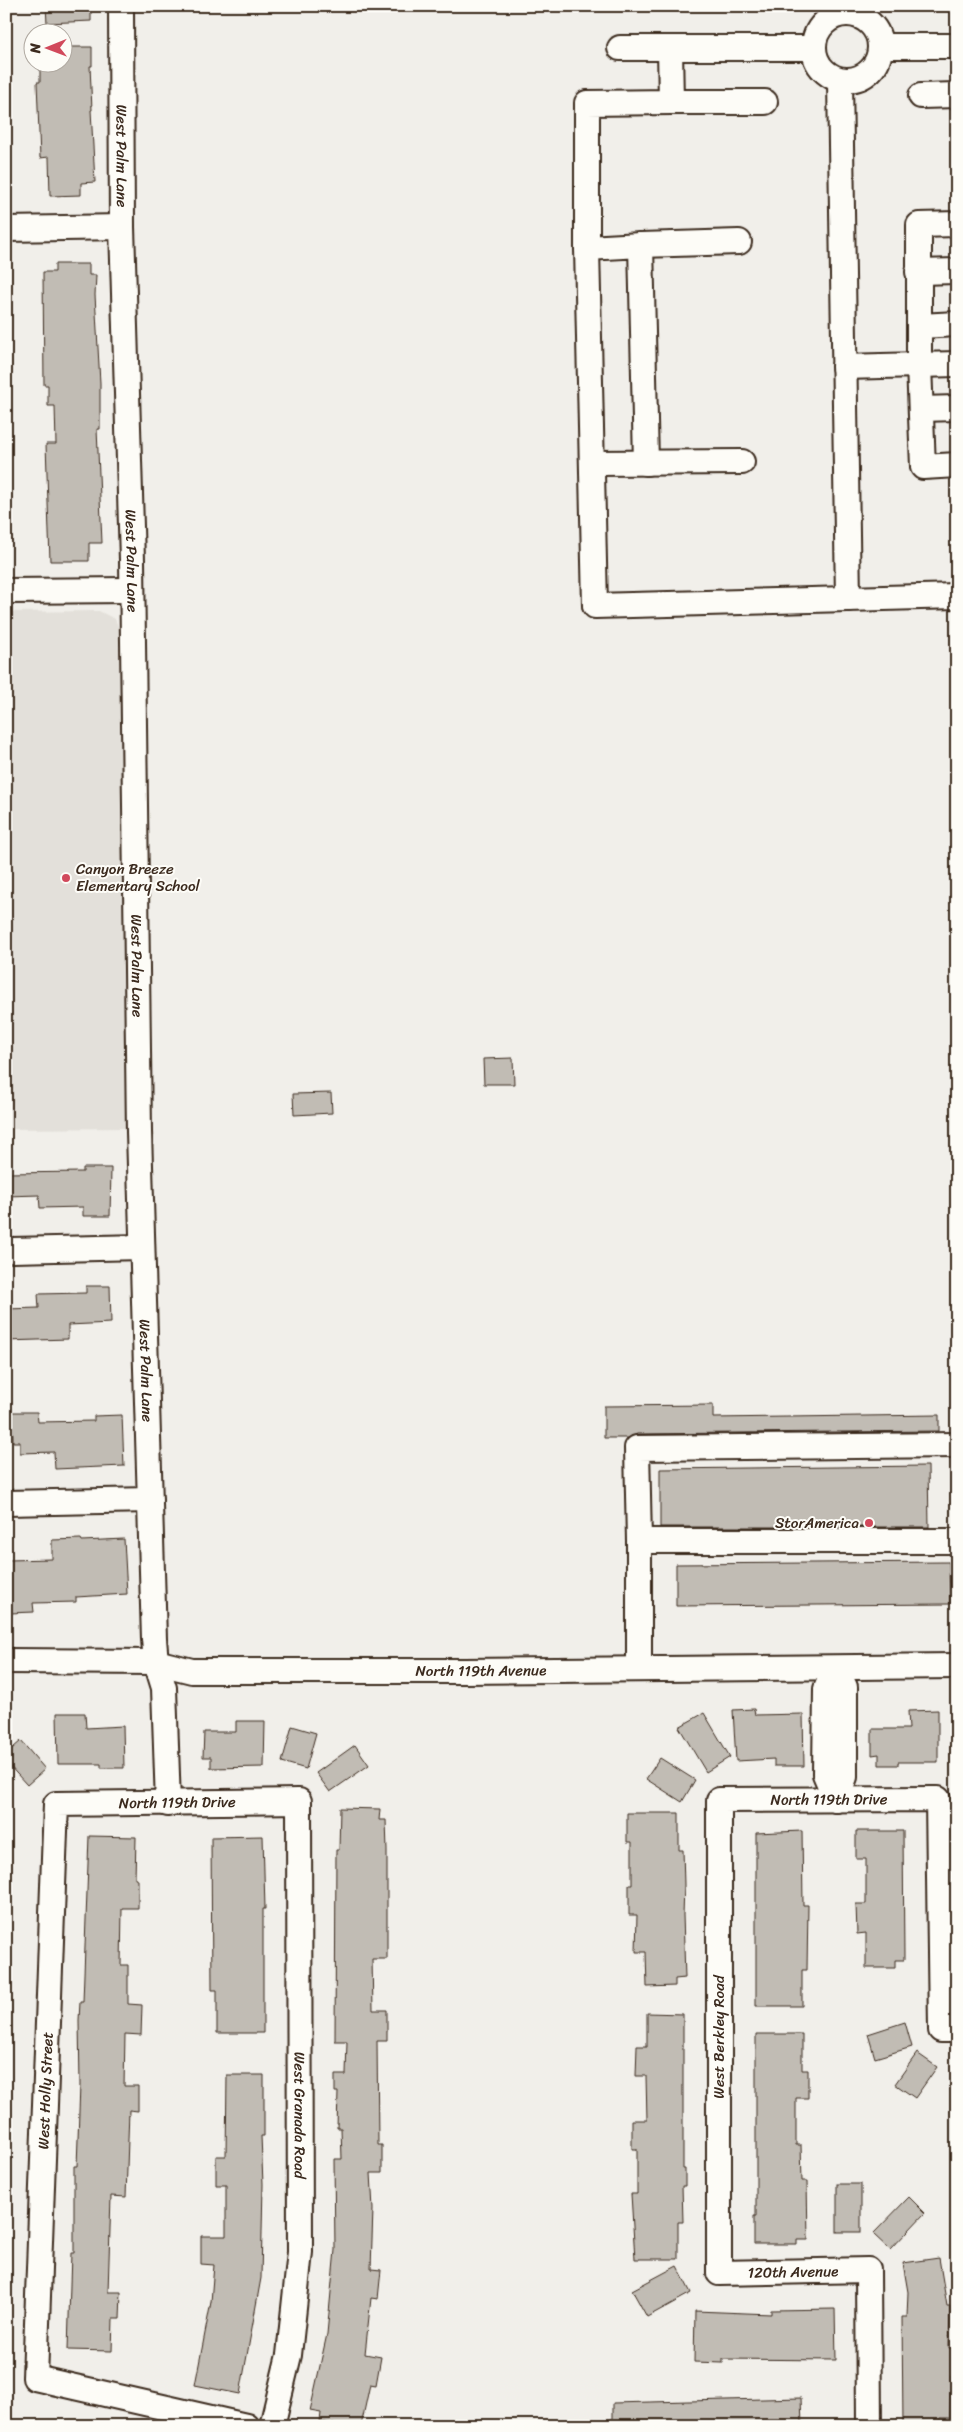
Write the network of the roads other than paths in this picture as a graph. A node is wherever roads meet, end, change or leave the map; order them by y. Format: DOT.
graph roads {
  1 [pos="121,6"];
  2 [pos="837,10"];
  3 [pos="880,46"];
  4 [pos="957,46"];
  5 [pos="620,48"];
  6 [pos="670,48"];
  7 [pos="813,48"];
  8 [pos="840,80"];
  9 [pos="957,95"];
  10 [pos="921,96"];
  11 [pos="671,102"];
  12 [pos="765,102"];
  13 [pos="957,224"];
  14 [pos="122,227"];
  15 [pos="6,229"];
  16 [pos="739,242"];
  17 [pos="641,245"];
  18 [pos="587,248"];
  19 [pos="957,271"];
  20 [pos="918,272"];
  21 [pos="957,324"];
  22 [pos="920,326"];
  23 [pos="957,364"];
  24 [pos="919,365"];
  25 [pos="844,367"];
  26 [pos="957,408"];
  27 [pos="921,409"];
  28 [pos="742,462"];
  29 [pos="592,463"];
  30 [pos="646,463"];
  31 [pos="957,465"];
  32 [pos="131,590"];
  33 [pos="6,592"];
  34 [pos="957,596"];
  35 [pos="848,599"];
  36 [pos="142,1247"];
  37 [pos="12,1250"];
  38 [pos="957,1445"];
  39 [pos="150,1500"];
  40 [pos="6,1503"];
  41 [pos="639,1540"];
  42 [pos="957,1541"];
  43 [pos="6,1661"];
  44 [pos="156,1662"];
  45 [pos="957,1666"];
  46 [pos="835,1668"];
  47 [pos="640,1669"];
  48 [pos="719,1800"];
  49 [pos="836,1800"];
  50 [pos="299,1801"];
  51 [pos="56,1804"];
  52 [pos="168,1804"];
  53 [pos="949,2030"];
  54 [pos="719,2273"];
  55 [pos="246,2426"];
  56 [pos="272,2426"];
  57 [pos="869,2426"];
  1 -- 14 [label="street, West Palm Lane"];
  2 -- 3 [label="street"];
  2 -- 7 [label="street"];
  3 -- 4 [label="street"];
  3 -- 8 [label="street"];
  5 -- 6 [label="street"];
  6 -- 7 [label="street"];
  6 -- 11 [label="street"];
  7 -- 8 [label="street"];
  8 -- 25 [label="street"];
  9 -- 10 [label="street"];
  11 -- 12 [label="street"];
  11 -- 18 [label="street"];
  13 -- 20 [label="street"];
  14 -- 15 [label="street"];
  14 -- 32 [label="street, West Palm Lane"];
  16 -- 17 [label="street"];
  17 -- 18 [label="street"];
  17 -- 30 [label="street"];
  18 -- 29 [label="street"];
  19 -- 20 [label="street"];
  20 -- 22 [label="street"];
  21 -- 22 [label="street"];
  22 -- 24 [label="street"];
  23 -- 24 [label="street"];
  24 -- 25 [label="street"];
  24 -- 27 [label="street"];
  25 -- 35 [label="street"];
  26 -- 27 [label="street"];
  27 -- 31 [label="street"];
  28 -- 30 [label="street"];
  29 -- 30 [label="street"];
  29 -- 35 [label="street"];
  32 -- 33 [label="street"];
  32 -- 36 [label="street, West Palm Lane"];
  34 -- 35 [label="street"];
  36 -- 37 [label="street"];
  36 -- 39 [label="street, West Palm Lane"];
  38 -- 41 [label="street"];
  39 -- 40 [label="street"];
  39 -- 44 [label="street, West Palm Lane"];
  41 -- 42 [label="street"];
  41 -- 47 [label="street"];
  43 -- 44 [label="street, North 119th Avenue"];
  44 -- 47 [label="street, North 119th Avenue"];
  44 -- 52 [label="street, West Palm Lane"];
  45 -- 46 [label="street, North 119th Avenue"];
  46 -- 47 [label="street, North 119th Avenue"];
  46 -- 49 [label="street"];
  48 -- 49 [label="street, North 119th Drive"];
  48 -- 54 [label="street, West Berkley Road"];
  49 -- 53 [label="street, North 119th Drive"];
  50 -- 52 [label="street, North 119th Drive"];
  50 -- 56 [label="street, West Granada Road"];
  51 -- 52 [label="street, North 119th Drive"];
  51 -- 55 [label="street, West Holly Street"];
  54 -- 57 [label="street, 120th Avenue"];
}
